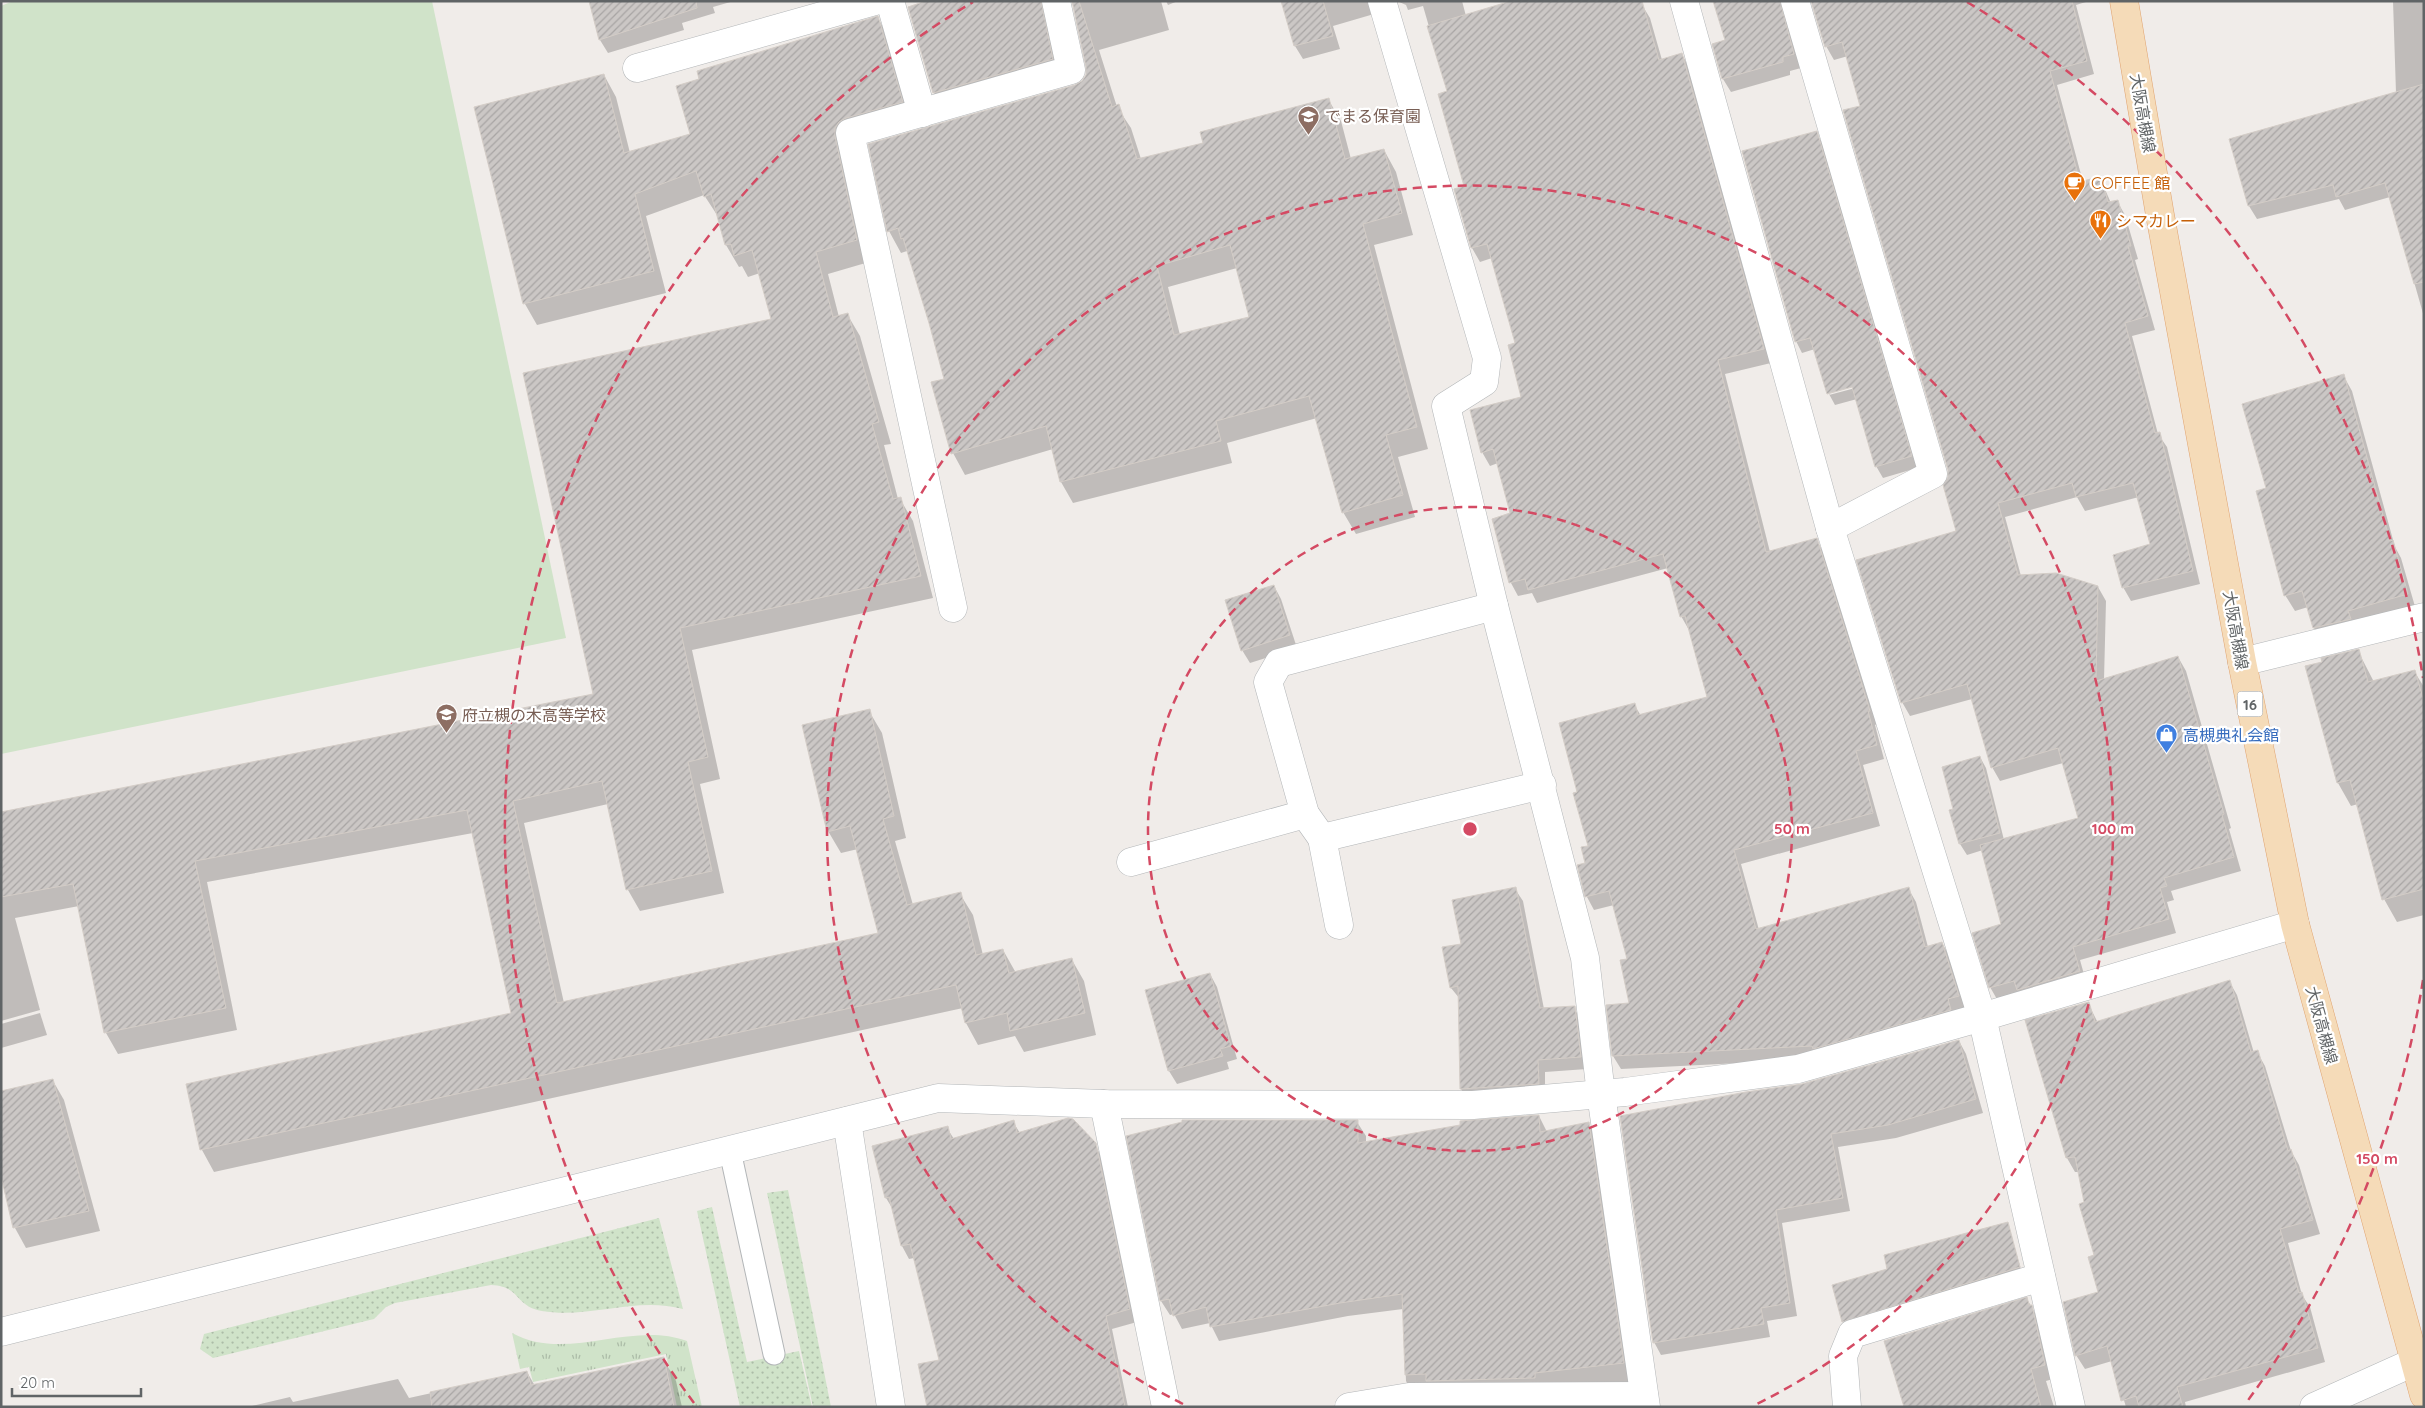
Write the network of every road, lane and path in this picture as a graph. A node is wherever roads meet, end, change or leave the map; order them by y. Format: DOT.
graph roads {
  1 [pos="875,1"];
  2 [pos="890,1"];
  3 [pos="1056,1"];
  4 [pos="1382,1"];
  5 [pos="1684,1"];
  6 [pos="1796,1"];
  7 [pos="2124,1"];
  8 [pos="638,68"];
  9 [pos="922,112"];
  10 [pos="1830,528"];
  11 [pos="1494,606"];
  12 [pos="953,608"];
  13 [pos="2424,617"];
  14 [pos="2242,662"];
  15 [pos="1542,785"];
  16 [pos="1305,814"];
  17 [pos="1322,838"];
  18 [pos="1131,862"];
  19 [pos="2294,924"];
  20 [pos="1339,925"];
  21 [pos="1982,1018"];
  22 [pos="1601,1094"];
  23 [pos="1104,1104"];
  24 [pos="847,1121"];
  25 [pos="730,1151"];
  26 [pos="2041,1277"];
  27 [pos="1,1332"];
  28 [pos="774,1354"];
  29 [pos="2414,1362"];
  30 [pos="2424,1395"];
  31 [pos="1645,1401"];
  32 [pos="891,1407"];
  33 [pos="1166,1407"];
  34 [pos="1349,1407"];
  35 [pos="1847,1407"];
  36 [pos="2071,1407"];
  37 [pos="2314,1407"];
  1 -- 8 [label="street"];
  2 -- 9 [label="street"];
  3 -- 9 [label="street"];
  4 -- 11 [label="street"];
  5 -- 10 [label="street"];
  6 -- 10 [label="street"];
  7 -- 14 [label="main road, 大阪高槻線 / 16"];
  9 -- 12 [label="street"];
  10 -- 21 [label="street"];
  11 -- 15 [label="street"];
  11 -- 16 [label="street"];
  13 -- 14 [label="street"];
  14 -- 19 [label="main road, 大阪高槻線 / 16"];
  15 -- 17 [label="street"];
  15 -- 22 [label="street"];
  16 -- 17 [label="street"];
  16 -- 18 [label="street"];
  17 -- 20 [label="street"];
  19 -- 21 [label="street"];
  19 -- 29 [label="main road, 大阪高槻線 / 16"];
  21 -- 22 [label="street"];
  21 -- 26 [label="street"];
  22 -- 23 [label="street"];
  22 -- 31 [label="street"];
  23 -- 24 [label="street"];
  23 -- 33 [label="street"];
  24 -- 25 [label="street"];
  24 -- 32 [label="street"];
  25 -- 27 [label="street"];
  25 -- 28 [label="lane"];
  26 -- 35 [label="street"];
  26 -- 36 [label="street"];
  29 -- 30 [label="main road, 大阪高槻線 / 16"];
  29 -- 37 [label="street"];
  31 -- 34 [label="street"];
}
